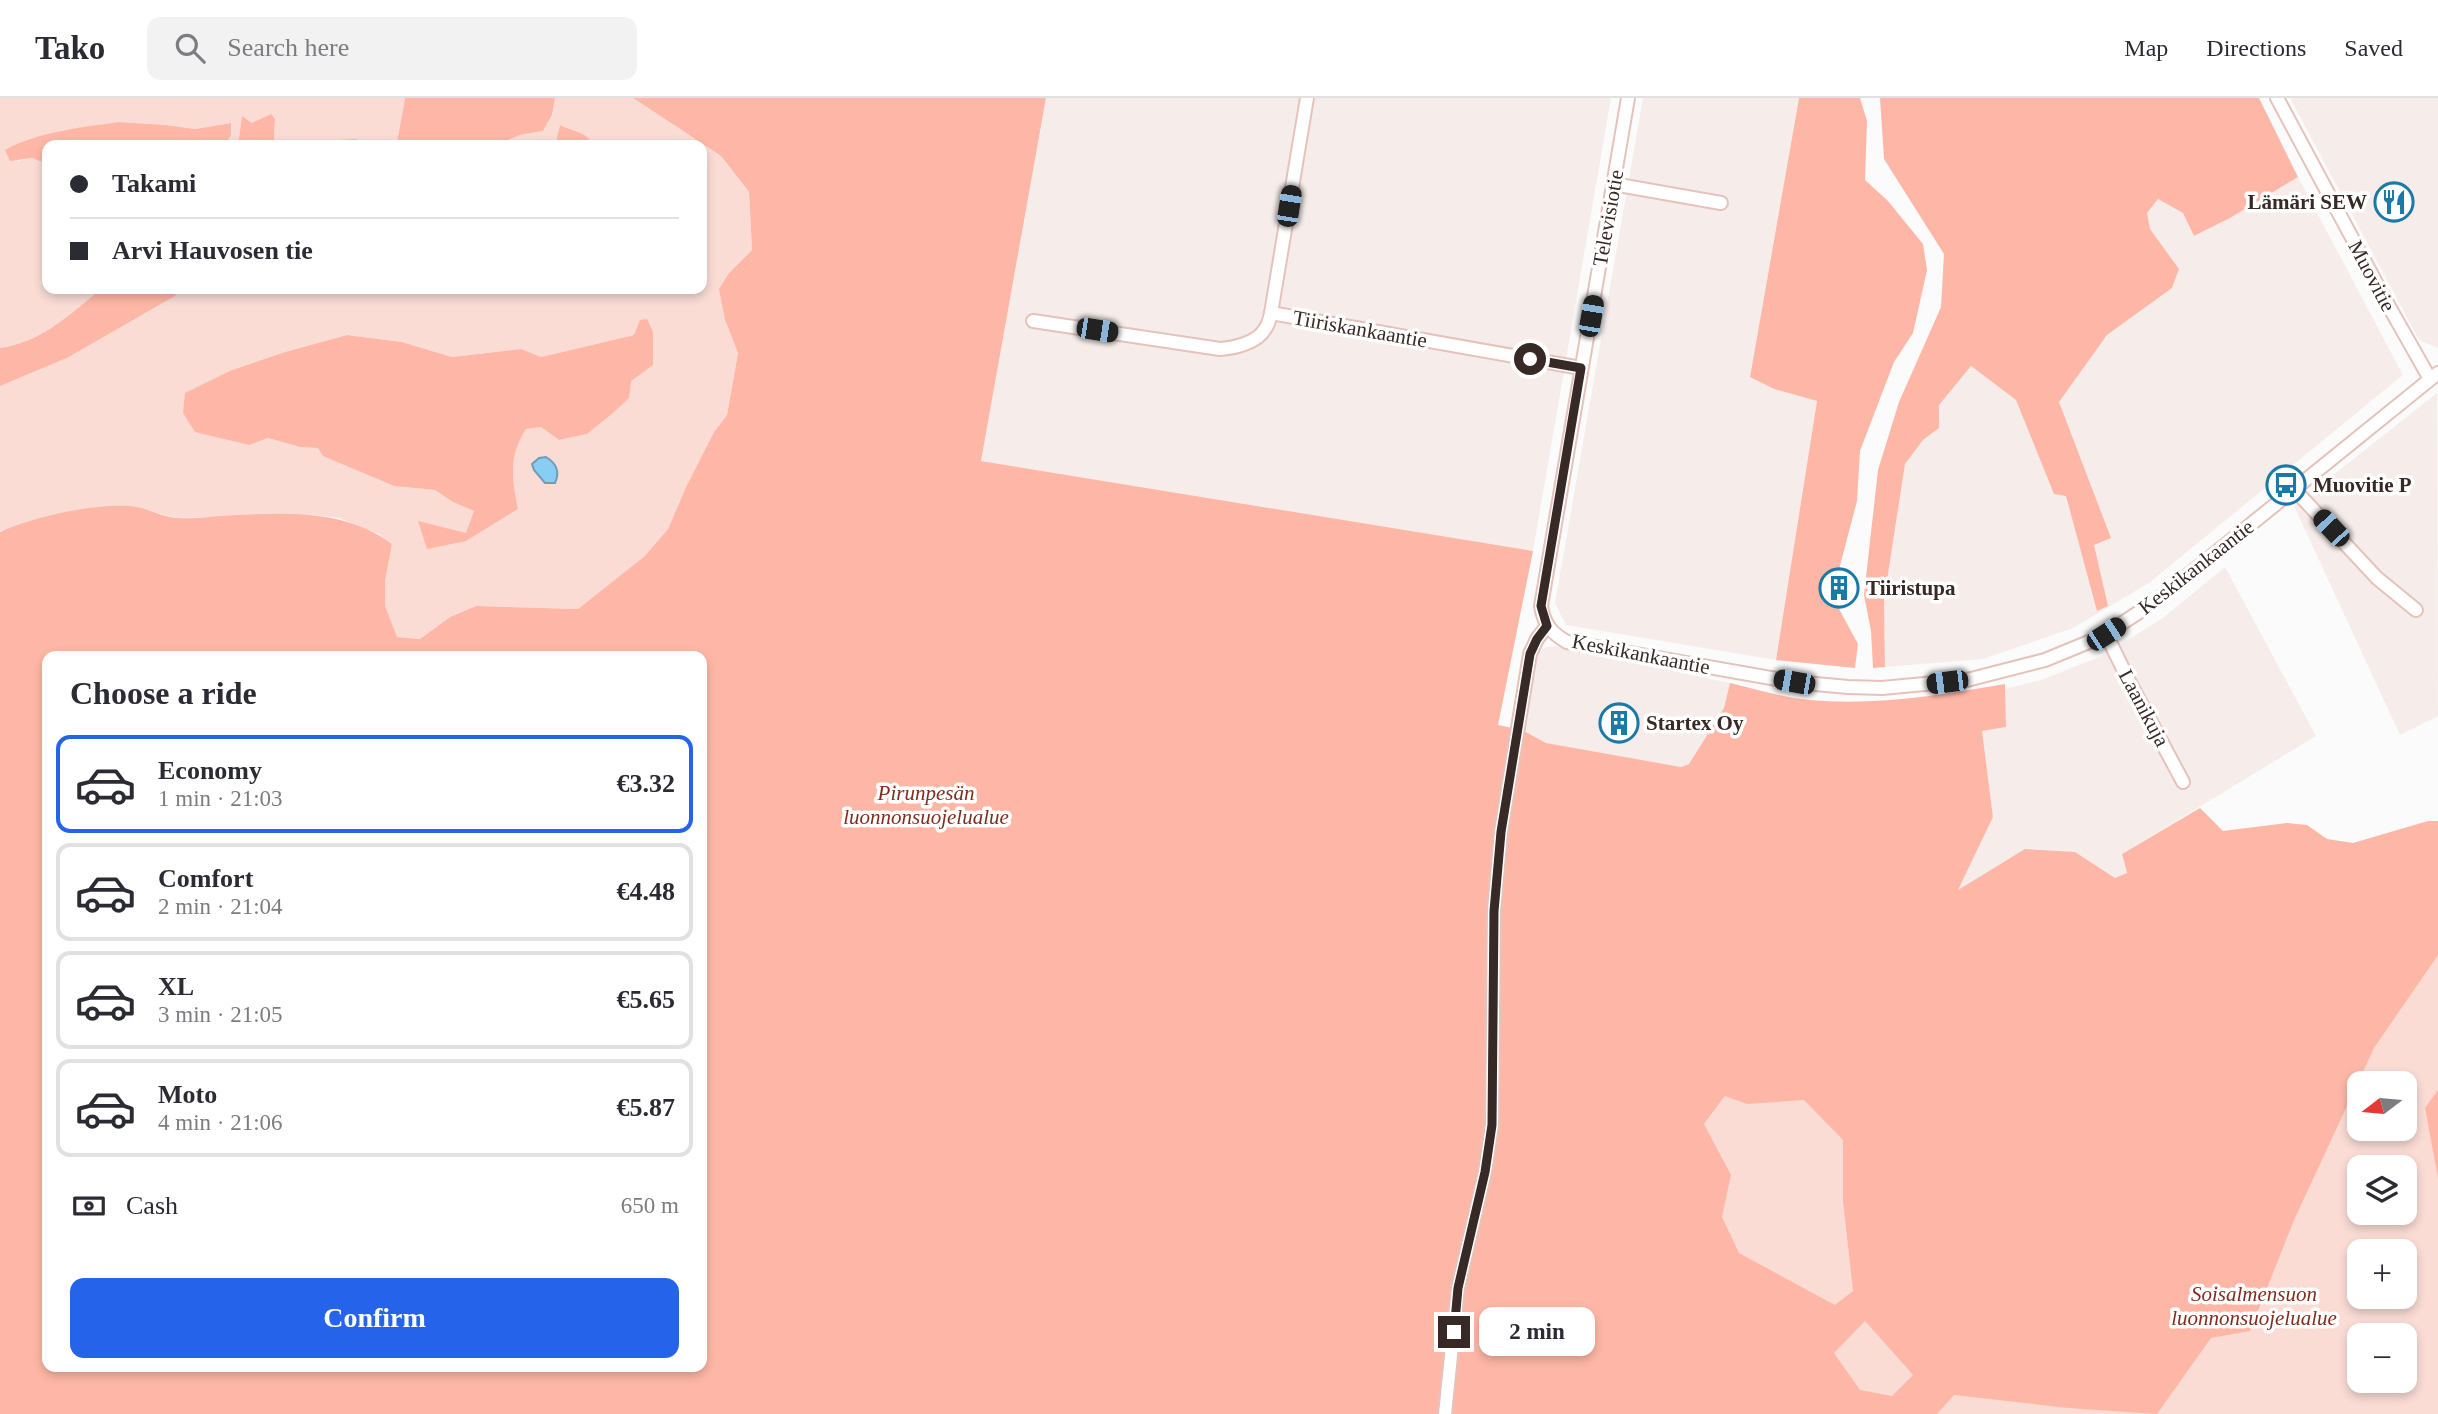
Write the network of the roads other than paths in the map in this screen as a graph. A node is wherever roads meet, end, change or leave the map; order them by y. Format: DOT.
graph roads {
  1 [pos="1307,98"];
  2 [pos="1628,98"];
  3 [pos="2277,98"];
  4 [pos="1613,184"];
  5 [pos="1721,203"];
  6 [pos="1271,313"];
  7 [pos="1033,321"];
  8 [pos="1581,368"];
  9 [pos="2434,376"];
  10 [pos="2294,489"];
  11 [pos="2416,610"];
  12 [pos="1547,626"];
  13 [pos="2106,634"];
  14 [pos="2183,782"];
  15 [pos="1446,1414"];
  1 -- 6 [label="street, Tiiriskankaantie"];
  2 -- 4 [label="street, Televisiotie"];
  3 -- 9 [label="street, Muovitie"];
  4 -- 5 [label="street"];
  4 -- 8 [label="street, Televisiotie"];
  6 -- 7 [label="street"];
  6 -- 8 [label="street, Tiiriskankaantie"];
  8 -- 12 [label="street, Televisiotie"];
  9 -- 10 [label="street, Keskikankaantie"];
  10 -- 11 [label="street"];
  10 -- 13 [label="street, Keskikankaantie"];
  12 -- 13 [label="street, Keskikankaantie"];
  12 -- 15 [label="street"];
  13 -- 14 [label="street, Laanikuja"];
}
